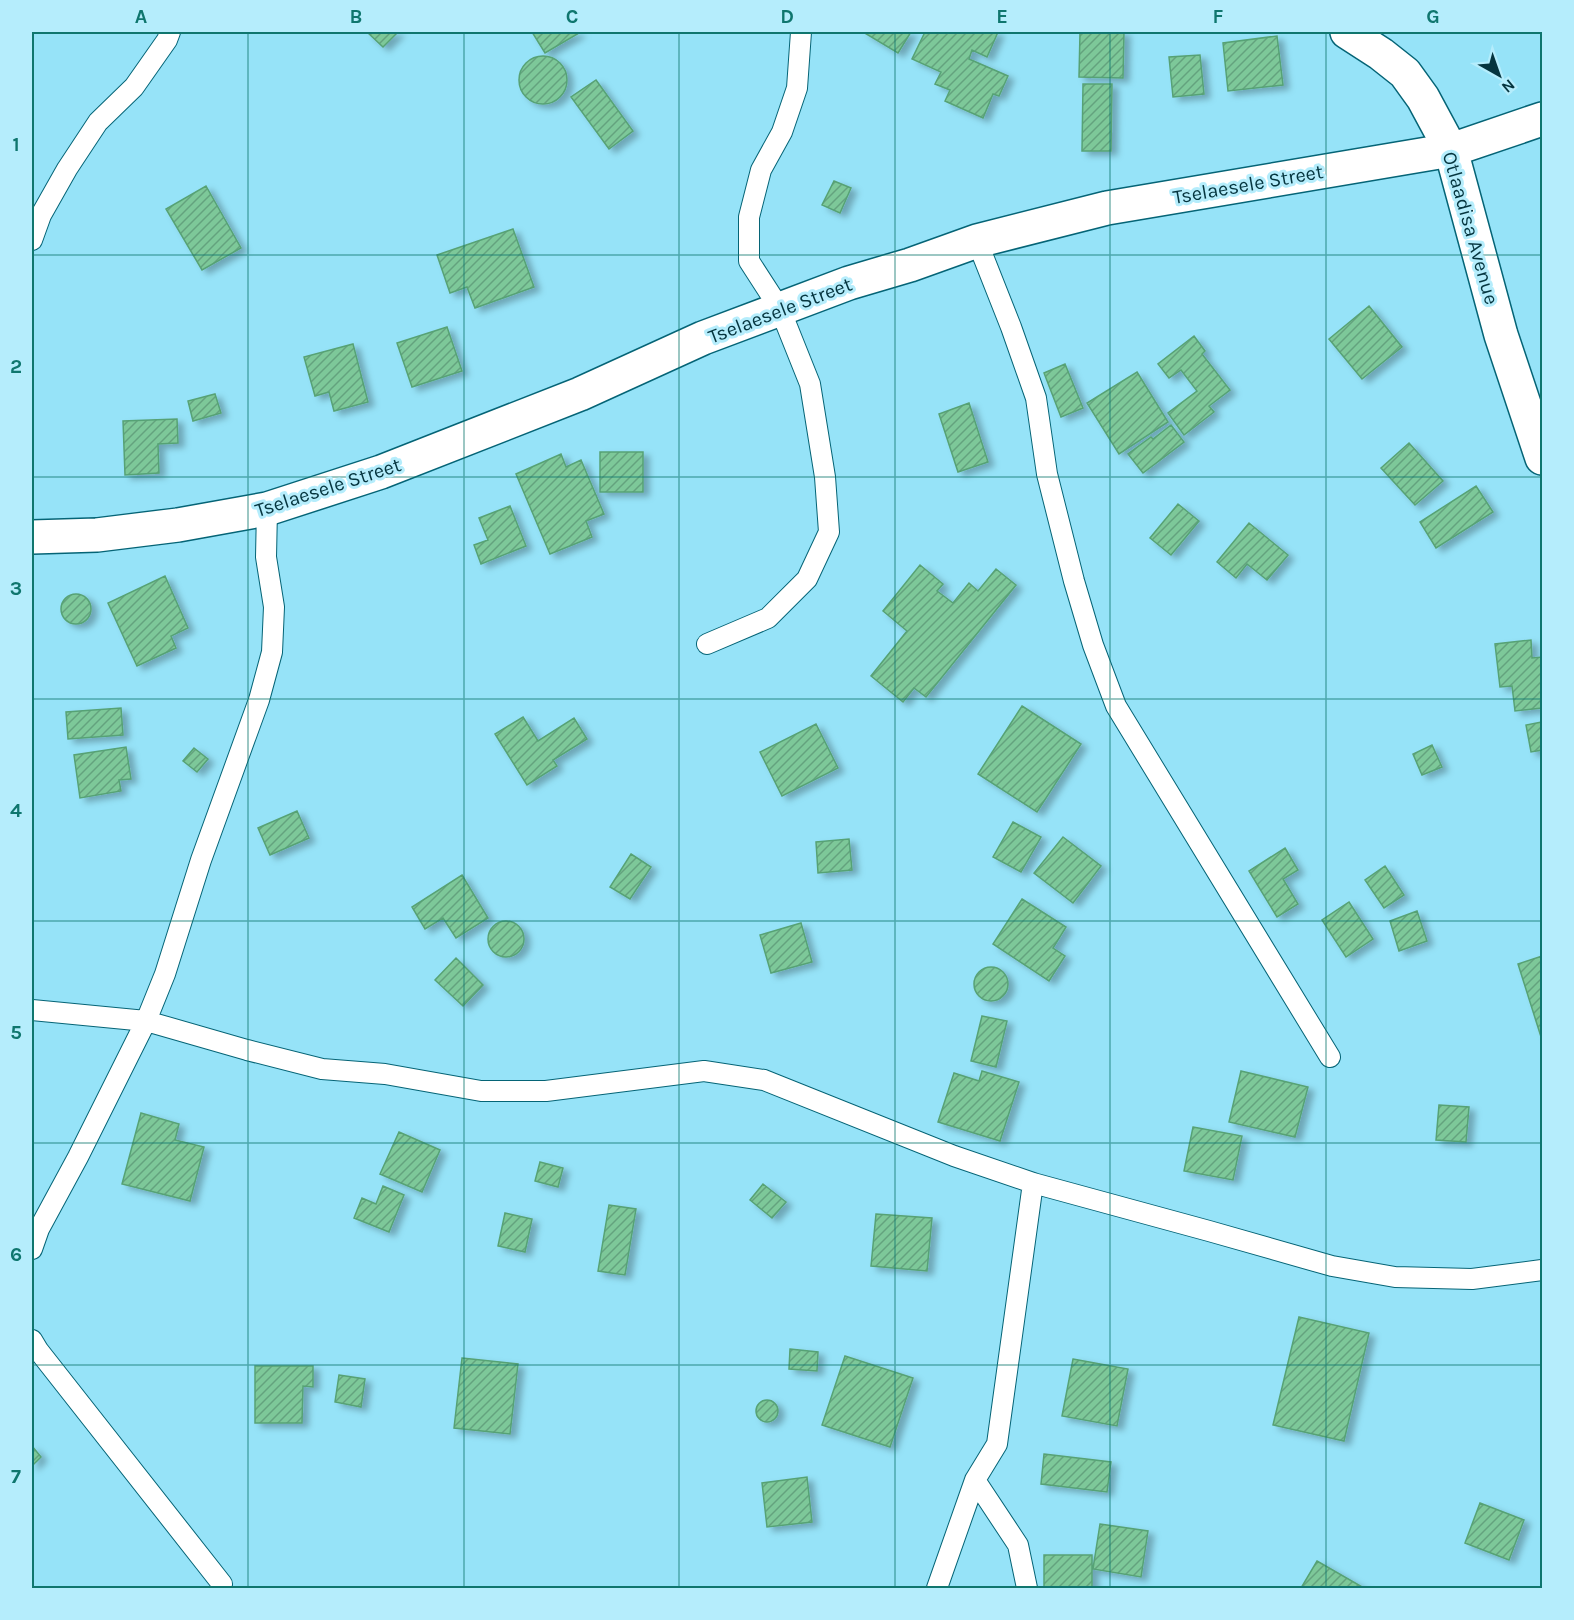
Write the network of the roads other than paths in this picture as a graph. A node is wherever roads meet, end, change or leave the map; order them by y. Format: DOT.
graph roads {
  1 [pos="170,32"];
  2 [pos="801,32"];
  3 [pos="1347,32"];
  4 [pos="1542,119"];
  5 [pos="1451,150"];
  6 [pos="32,240"];
  7 [pos="977,241"];
  8 [pos="780,309"];
  9 [pos="1542,458"];
  10 [pos="267,509"];
  11 [pos="32,537"];
  12 [pos="707,644"];
  13 [pos="32,1010"];
  14 [pos="146,1021"];
  15 [pos="1330,1057"];
  16 [pos="1033,1183"];
  17 [pos="32,1249"];
  18 [pos="1542,1270"];
  19 [pos="32,1340"];
  20 [pos="975,1480"];
  21 [pos="222,1584"];
  22 [pos="937,1588"];
  23 [pos="1027,1588"];
  1 -- 6 [label="lane"];
  2 -- 8 [label="lane"];
  3 -- 5 [label="street, Otlaadisa Avenue"];
  4 -- 5 [label="street, Tselaesele Street"];
  5 -- 7 [label="street, Tselaesele Street"];
  5 -- 9 [label="street, Otlaadisa Avenue"];
  7 -- 8 [label="street, Tselaesele Street"];
  7 -- 15 [label="lane"];
  8 -- 10 [label="street, Tselaesele Street"];
  8 -- 12 [label="lane"];
  10 -- 11 [label="street, Tselaesele Street"];
  10 -- 14 [label="lane"];
  13 -- 14 [label="lane"];
  14 -- 16 [label="lane"];
  14 -- 17 [label="lane"];
  16 -- 18 [label="lane"];
  16 -- 20 [label="lane"];
  19 -- 21 [label="lane"];
  20 -- 22 [label="lane"];
  20 -- 23 [label="lane"];
}
